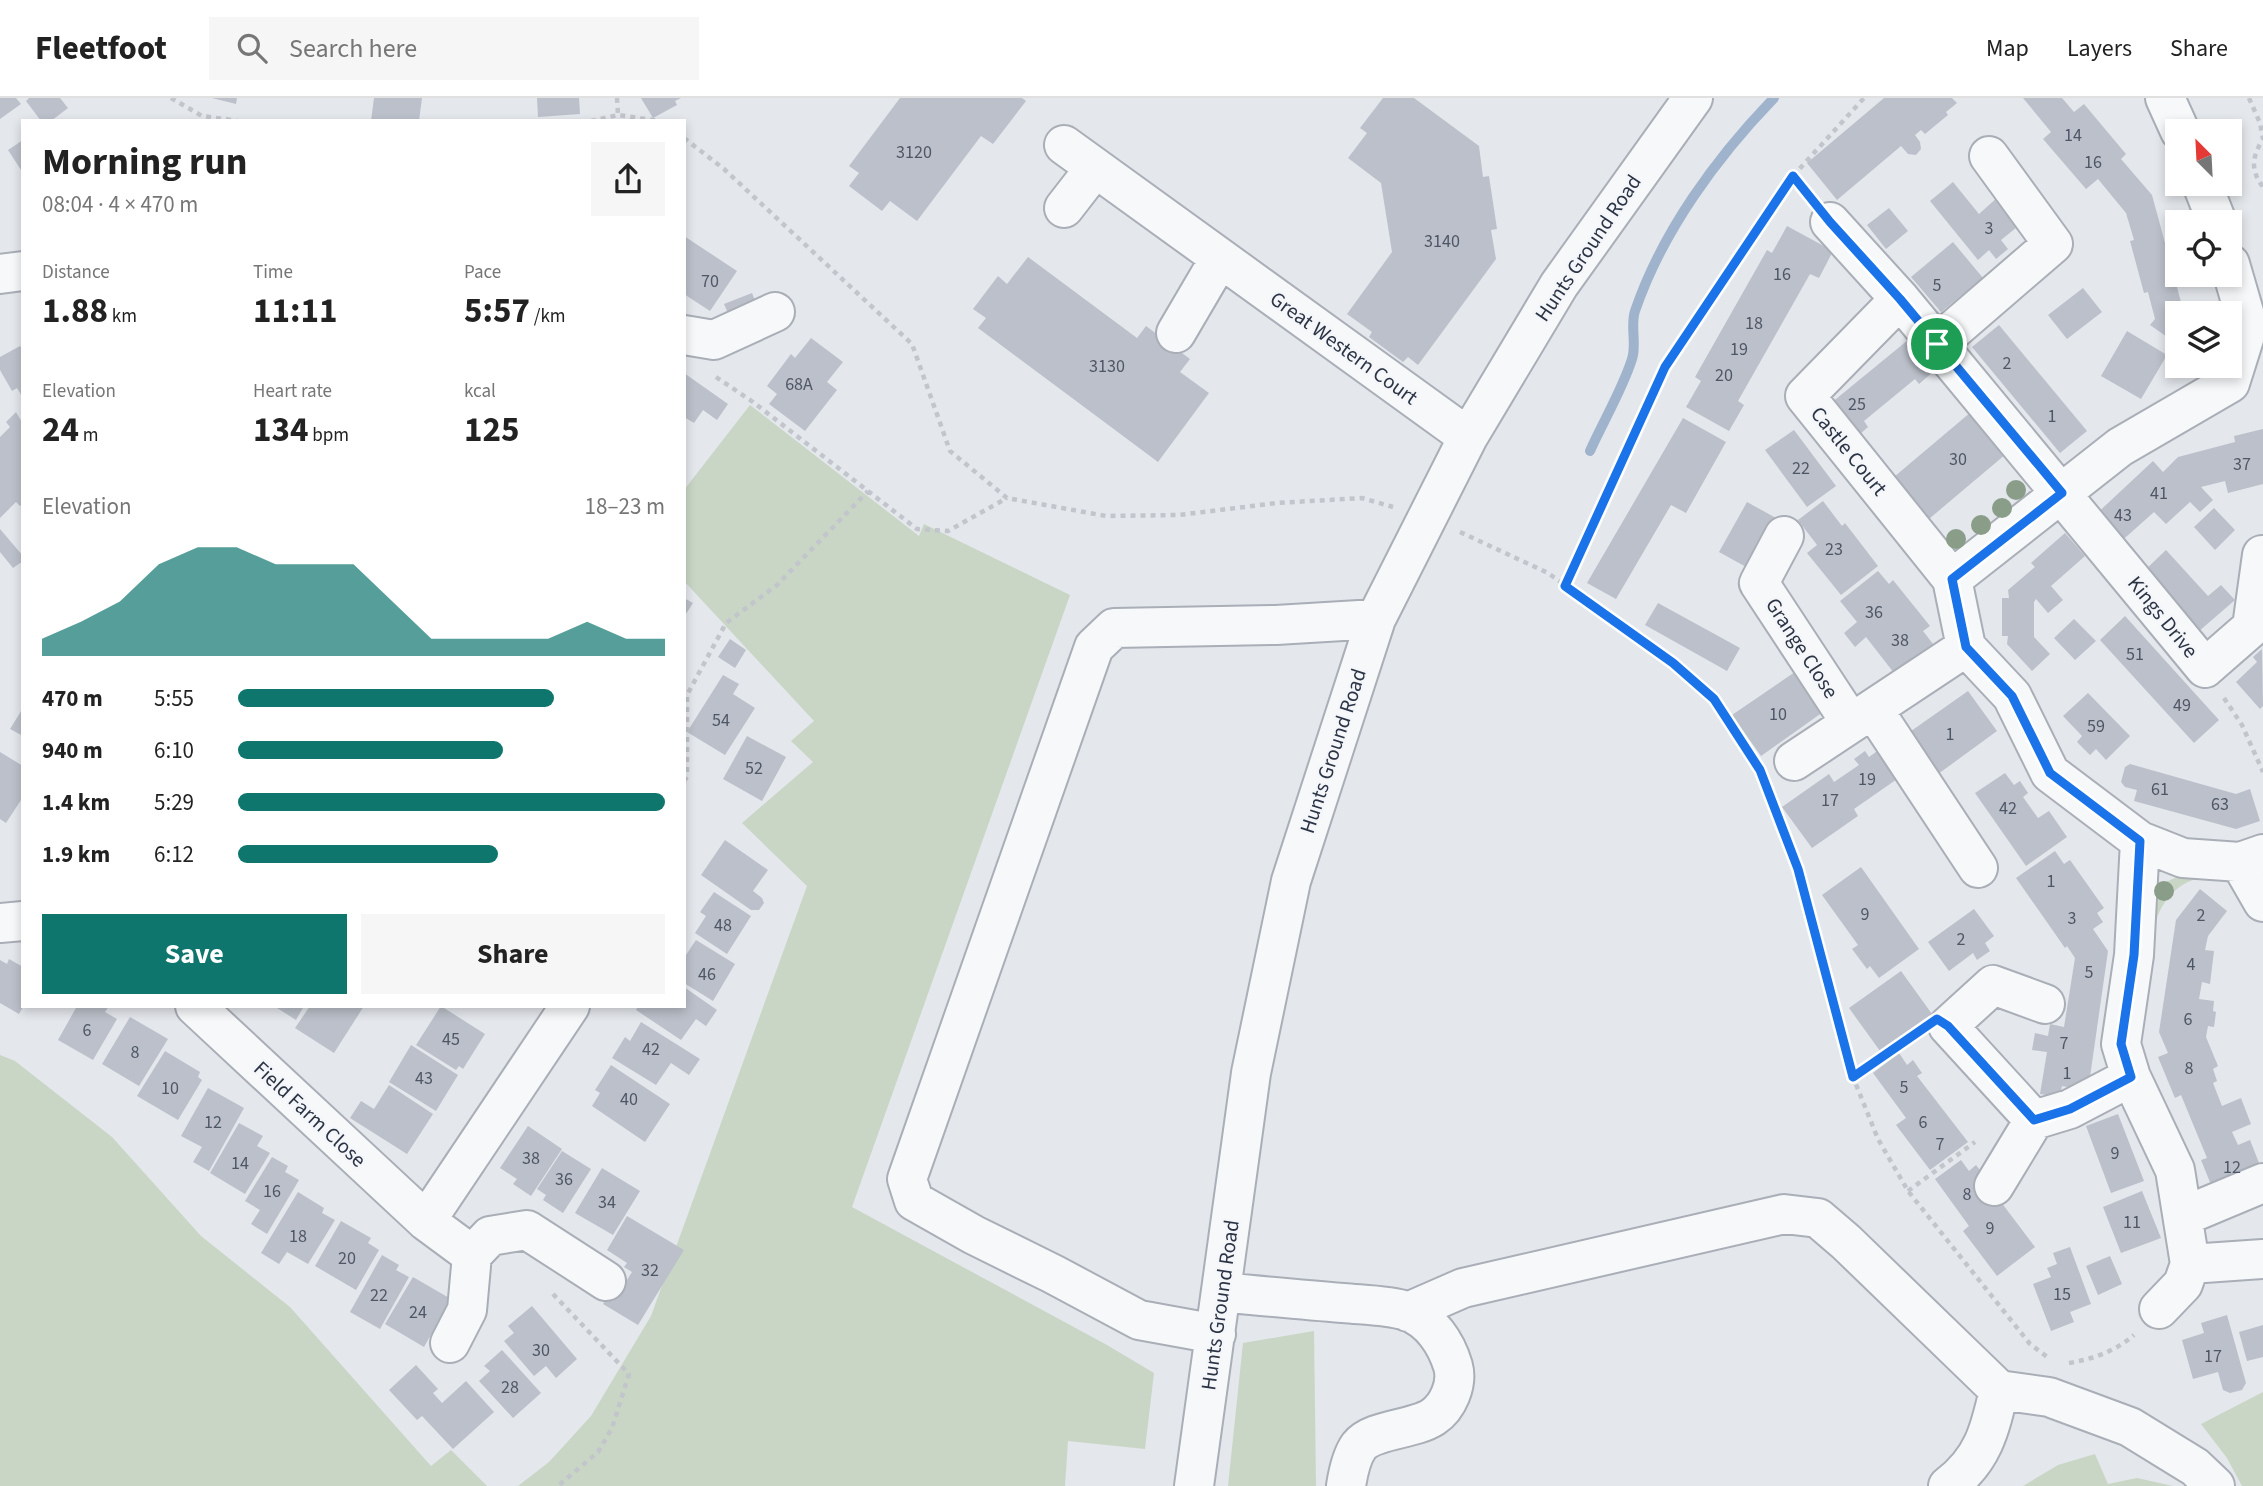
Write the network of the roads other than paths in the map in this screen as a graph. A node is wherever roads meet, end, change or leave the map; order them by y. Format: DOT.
graph roads {
  1 [pos="1693,98"];
  2 [pos="1064,145"];
  3 [pos="1989,156"];
  4 [pos="1095,168"];
  5 [pos="1064,208"];
  6 [pos="1830,222"];
  7 [pos="1220,258"];
  8 [pos="21,271"];
  9 [pos="0,274"];
  10 [pos="2237,287"];
  11 [pos="1900,299"];
  12 [pos="775,312"];
  13 [pos="1177,333"];
  14 [pos="686,335"];
  15 [pos="1937,344"];
  16 [pos="1468,437"];
  17 [pos="2062,493"];
  18 [pos="1784,536"];
  19 [pos="2262,555"];
  20 [pos="1952,579"];
  21 [pos="1376,620"];
  22 [pos="1966,647"];
  23 [pos="1862,716"];
  24 [pos="1773,771"];
  25 [pos="2140,841"];
  26 [pos="2252,858"];
  27 [pos="1978,868"];
  28 [pos="2263,902"];
  29 [pos="21,921"];
  30 [pos="0,923"];
  31 [pos="2045,1004"];
  32 [pos="197,1008"];
  33 [pos="569,1008"];
  34 [pos="2131,1077"];
  35 [pos="2034,1120"];
  36 [pos="2263,1182"];
  37 [pos="1994,1186"];
  38 [pos="2184,1216"];
  39 [pos="426,1221"];
  40 [pos="472,1255"];
  41 [pos="2263,1259"];
  42 [pos="2190,1264"];
  43 [pos="606,1281"];
  44 [pos="1222,1292"];
  45 [pos="2159,1309"];
  46 [pos="1408,1312"];
  47 [pos="1216,1334"];
  48 [pos="450,1343"];
  49 [pos="1999,1390"];
  50 [pos="2205,1477"];
  51 [pos="1195,1486"];
  52 [pos="1346,1486"];
  53 [pos="1948,1486"];
  1 -- 16 [label="street, Hunts Ground Road"];
  2 -- 4 [label="street, Great Western Court"];
  3 -- 15 [label="street"];
  4 -- 5 [label="street"];
  4 -- 7 [label="street, Great Western Court"];
  6 -- 11 [label="street"];
  7 -- 13 [label="street"];
  7 -- 16 [label="street, Great Western Court"];
  8 -- 9 [label="street"];
  10 -- 17 [label="street"];
  11 -- 15 [label="street"];
  11 -- 20 [label="street, Castle Court"];
  12 -- 14 [label="street"];
  15 -- 17 [label="street"];
  16 -- 21 [label="street, Hunts Ground Road"];
  17 -- 19 [label="street, Kings Drive"];
  17 -- 20 [label="street"];
  18 -- 23 [label="street, Grange Close"];
  20 -- 22 [label="street"];
  21 -- 44 [label="street, Hunts Ground Road"];
  21 -- 47 [label="street"];
  22 -- 23 [label="street"];
  22 -- 25 [label="street"];
  23 -- 24 [label="street"];
  23 -- 27 [label="street, Grange Close"];
  25 -- 26 [label="street"];
  25 -- 34 [label="street"];
  26 -- 28 [label="street"];
  29 -- 30 [label="street"];
  31 -- 35 [label="street"];
  32 -- 39 [label="street, Field Farm Close"];
  33 -- 39 [label="street"];
  34 -- 35 [label="street"];
  34 -- 38 [label="street"];
  35 -- 37 [label="street"];
  36 -- 38 [label="street"];
  38 -- 42 [label="street"];
  39 -- 40 [label="street, Field Farm Close"];
  40 -- 43 [label="street"];
  40 -- 48 [label="street"];
  41 -- 42 [label="street"];
  42 -- 45 [label="street"];
  44 -- 46 [label="street"];
  44 -- 47 [label="street, Hunts Ground Road"];
  46 -- 49 [label="street"];
  46 -- 52 [label="street"];
  47 -- 51 [label="street, Hunts Ground Road"];
  49 -- 50 [label="street"];
  49 -- 53 [label="street"];
}
